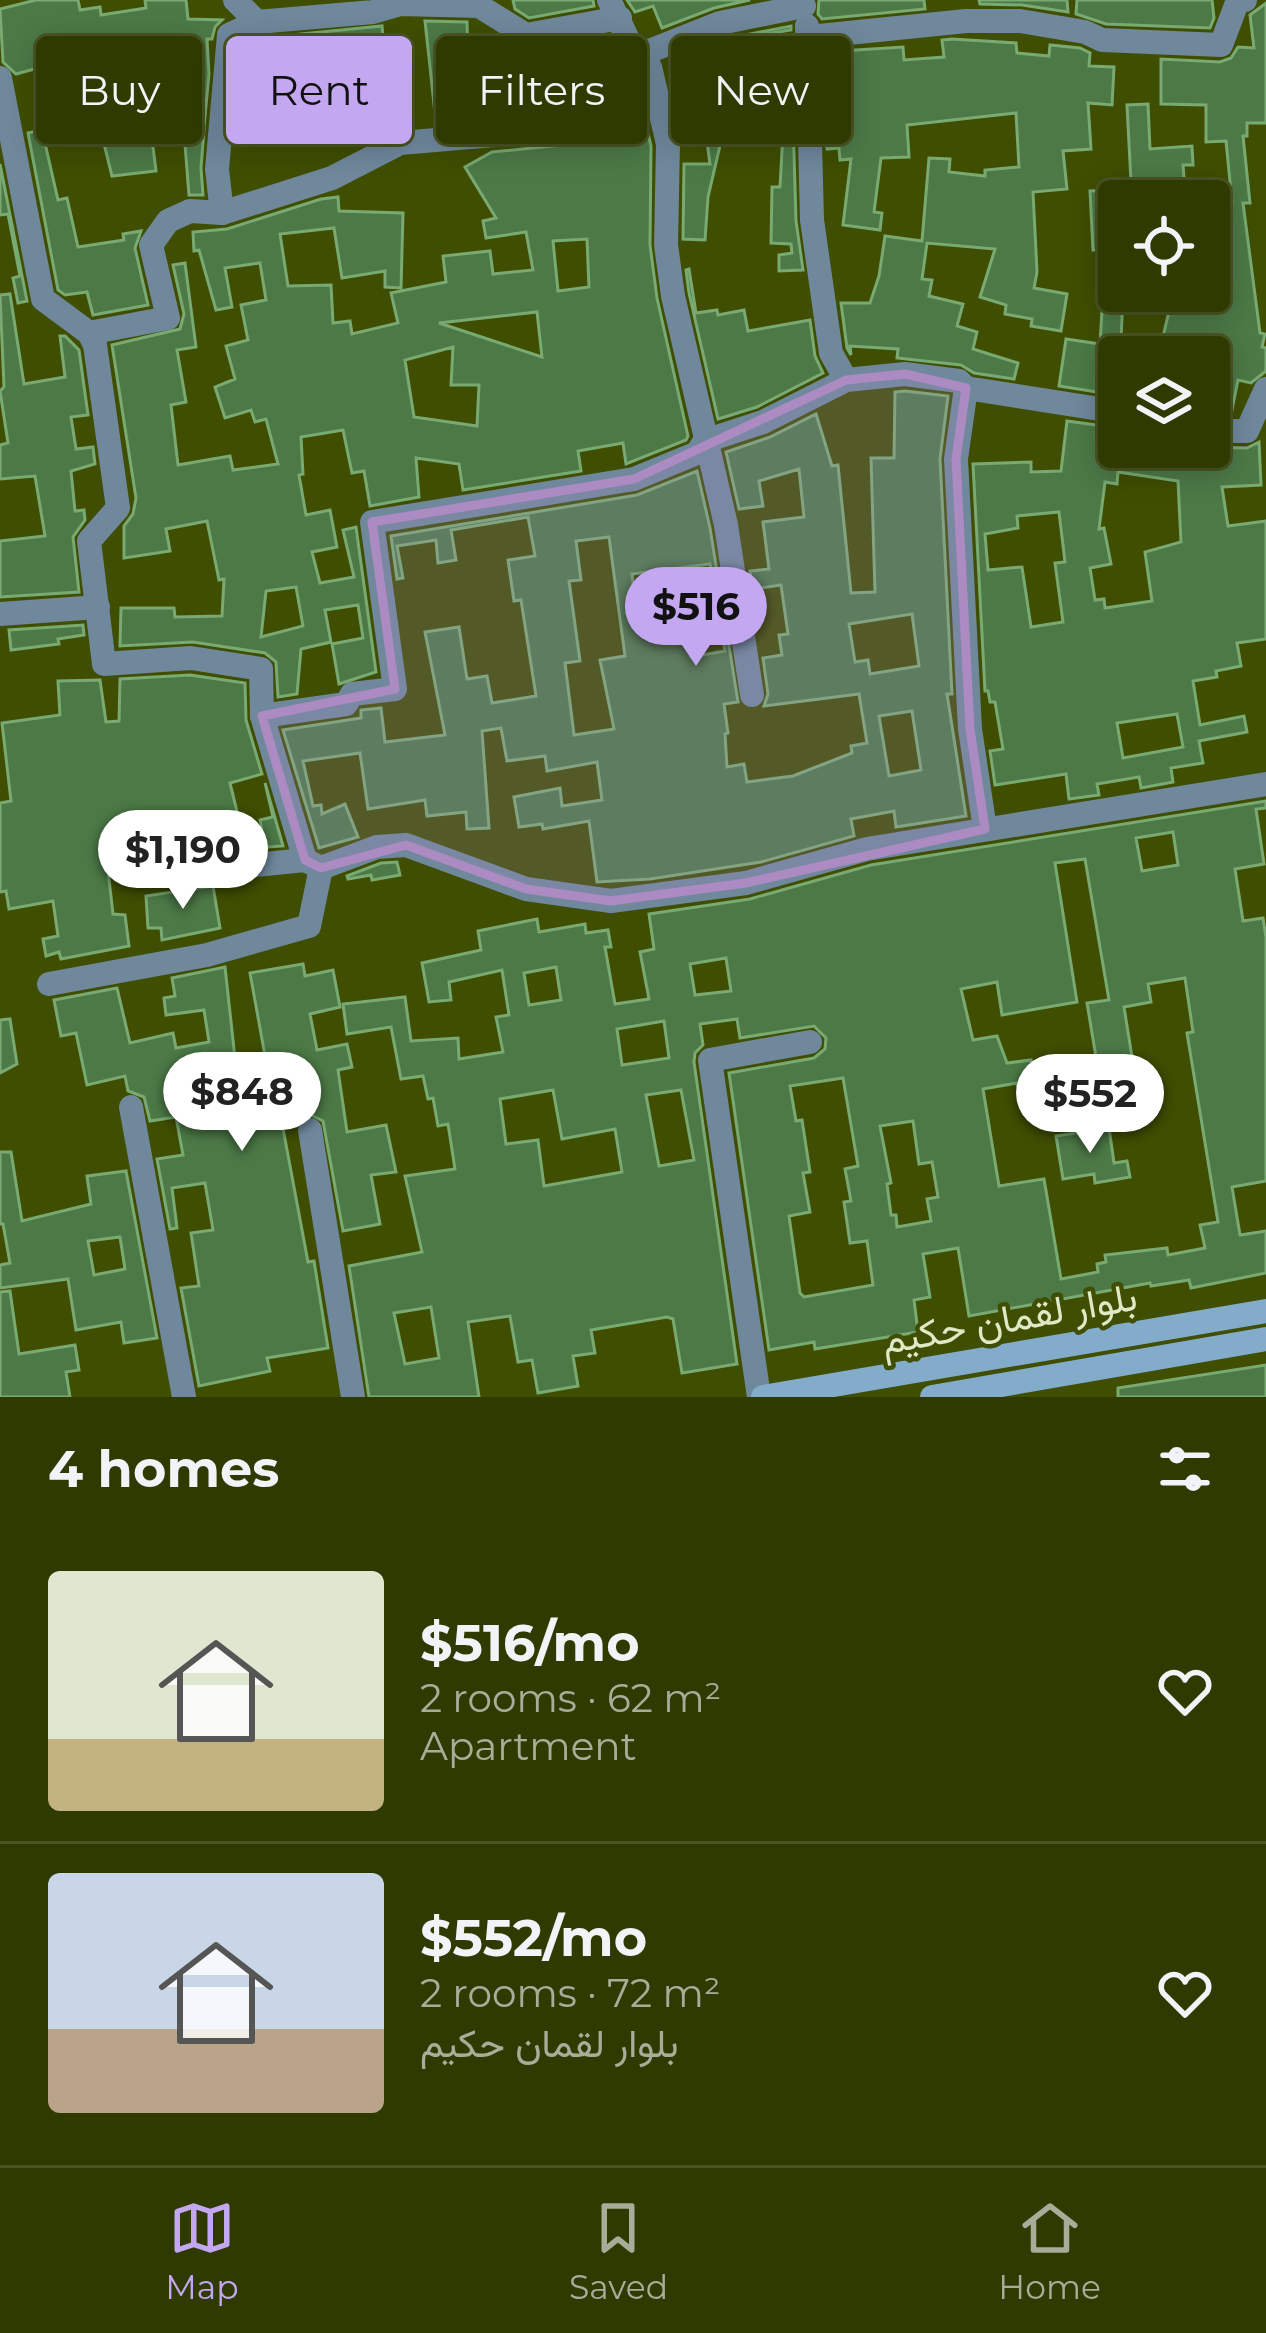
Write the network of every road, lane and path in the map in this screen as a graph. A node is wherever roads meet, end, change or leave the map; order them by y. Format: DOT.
graph roads {
  1 [pos="235,0"];
  2 [pos="1245,0"];
  3 [pos="400,2"];
  4 [pos="804,3"];
  5 [pos="614,9"];
  6 [pos="257,22"];
  7 [pos="809,36"];
  8 [pos="819,36"];
  9 [pos="647,52"];
  10 [pos="647,65"];
  11 [pos="0,78"];
  12 [pos="436,140"];
  13 [pos="811,144"];
  14 [pos="222,213"];
  15 [pos="89,333"];
  16 [pos="846,380"];
  17 [pos="966,388"];
  18 [pos="1266,389"];
  19 [pos="1098,409"];
  20 [pos="1230,431"];
  21 [pos="705,441"];
  22 [pos="98,607"];
  23 [pos="0,614"];
  24 [pos="752,695"];
  25 [pos="262,716"];
  26 [pos="1266,784"];
  27 [pos="985,829"];
  28 [pos="313,864"];
  29 [pos="149,867"];
  30 [pos="49,984"];
  31 [pos="810,1042"];
  32 [pos="131,1107"];
  33 [pos="310,1130"];
  34 [pos="1266,1311"];
  35 [pos="1266,1339"];
  36 [pos="940,1396"];
  37 [pos="184,1397"];
  38 [pos="353,1397"];
  39 [pos="761,1397"];
  1 -- 6 [label="street"];
  2 -- 8 [label="street"];
  3 -- 5 [label="street"];
  3 -- 6 [label="street"];
  4 -- 7 [label="street"];
  4 -- 9 [label="street"];
  6 -- 14 [label="street"];
  10 -- 21 [label="street"];
  11 -- 15 [label="street"];
  12 -- 14 [label="street"];
  13 -- 16 [label="street"];
  14 -- 15 [label="street"];
  15 -- 22 [label="street"];
  16 -- 17 [label="street"];
  16 -- 21 [label="street"];
  17 -- 19 [label="street"];
  17 -- 27 [label="street"];
  18 -- 20 [label="street"];
  21 -- 24 [label="street"];
  21 -- 25 [label="street"];
  22 -- 23 [label="street"];
  22 -- 25 [label="street"];
  25 -- 28 [label="street"];
  26 -- 27 [label="street"];
  27 -- 28 [label="street"];
  28 -- 29 [label="street"];
  28 -- 30 [label="street"];
  31 -- 39 [label="street"];
  32 -- 37 [label="street"];
  33 -- 38 [label="street"];
  34 -- 39 [label="street, بلوار لقمان حکیم"];
  35 -- 36 [label="street, بلوار لقمان حکیم"];
}
